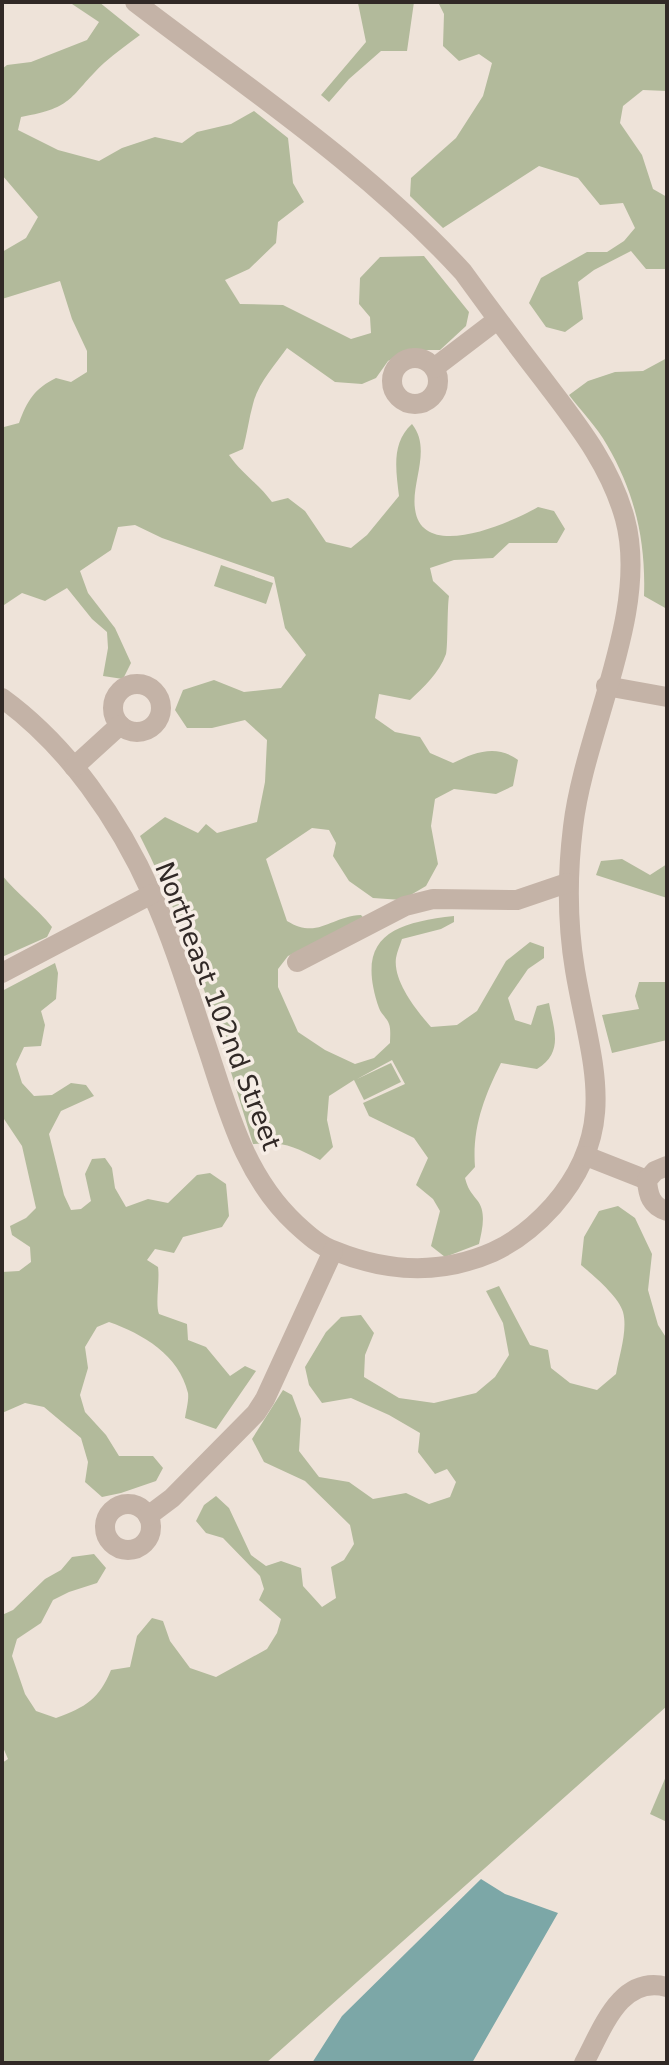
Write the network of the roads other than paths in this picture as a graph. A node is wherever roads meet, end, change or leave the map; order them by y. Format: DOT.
graph roads {
  1 [pos="135,2"];
  2 [pos="497,320"];
  3 [pos="434,368"];
  4 [pos="606,686"];
  5 [pos="667,697"];
  6 [pos="2,698"];
  7 [pos="120,725"];
  8 [pos="74,767"];
  9 [pos="567,883"];
  10 [pos="152,894"];
  11 [pos="297,962"];
  12 [pos="2,973"];
  13 [pos="586,1156"];
  14 [pos="667,1166"];
  15 [pos="647,1180"];
  16 [pos="667,1211"];
  17 [pos="333,1251"];
  18 [pos="148,1516"];
  19 [pos="667,1987"];
  20 [pos="584,2063"];
  1 -- 2 [label="street, Northeast 102nd Street"];
  2 -- 3 [label="street"];
  2 -- 4 [label="street, Northeast 102nd Street"];
  4 -- 5 [label="street"];
  4 -- 9 [label="street, Northeast 102nd Street"];
  6 -- 8 [label="street, Northeast 102nd Street"];
  7 -- 8 [label="street"];
  8 -- 10 [label="street, Northeast 102nd Street"];
  9 -- 11 [label="street"];
  9 -- 13 [label="street, Northeast 102nd Street"];
  10 -- 12 [label="street"];
  10 -- 17 [label="street, Northeast 102nd Street"];
  13 -- 15 [label="street"];
  13 -- 17 [label="street, Northeast 102nd Street"];
  14 -- 15 [label="street"];
  15 -- 16 [label="street"];
  17 -- 18 [label="street"];
  19 -- 20 [label="street"];
}
